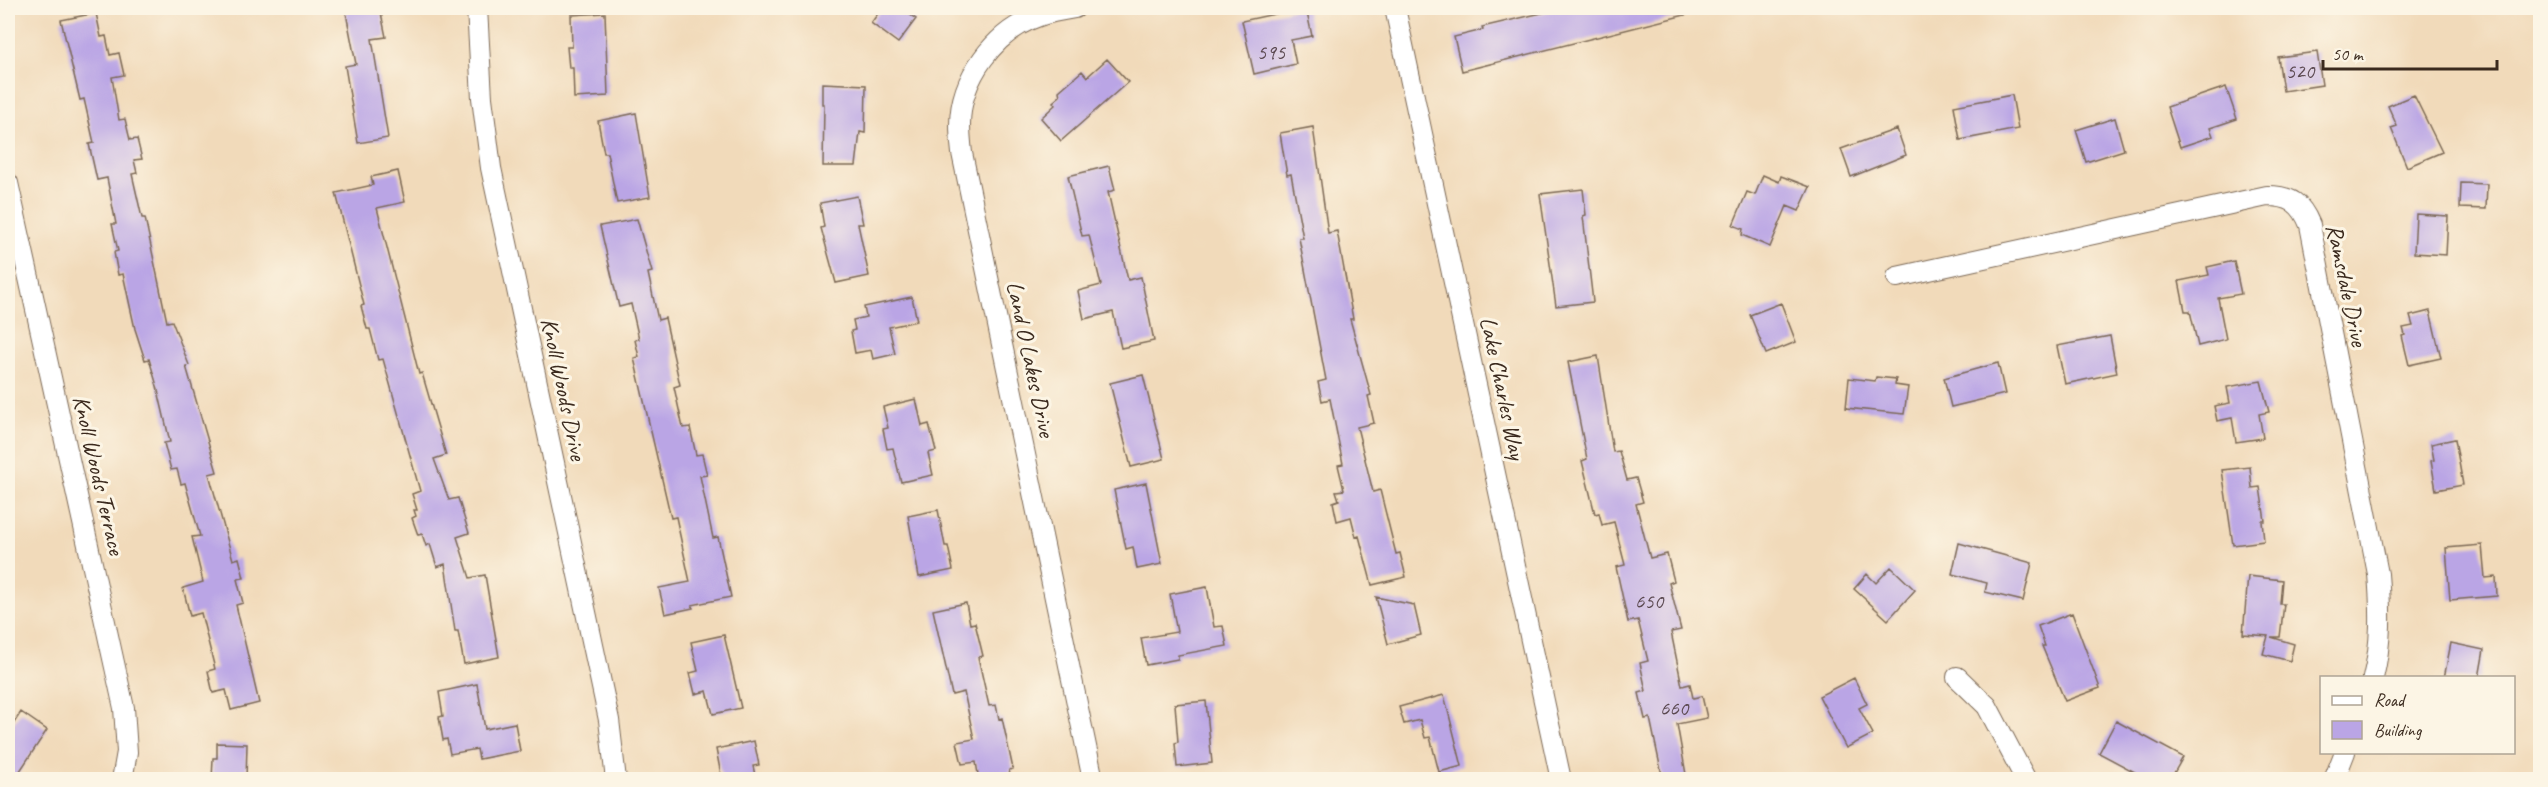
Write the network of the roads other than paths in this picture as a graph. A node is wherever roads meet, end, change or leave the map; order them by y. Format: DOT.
graph roads {
  1 [pos="477,8"];
  2 [pos="1075,8"];
  3 [pos="1395,8"];
  4 [pos="8,183"];
  5 [pos="1897,277"];
  6 [pos="2374,676"];
  7 [pos="1957,677"];
  8 [pos="2345,754"];
  9 [pos="122,780"];
  10 [pos="616,780"];
  11 [pos="1093,780"];
  12 [pos="1561,780"];
  13 [pos="2026,780"];
  14 [pos="2334,780"];
  1 -- 10 [label="street, Knoll Woods Drive"];
  2 -- 11 [label="street, Land O Lakes Drive"];
  3 -- 12 [label="street, Lake Charles Way"];
  4 -- 9 [label="street, Knoll Woods Terrace"];
  5 -- 6 [label="street, Ramsdale Drive"];
  7 -- 13 [label="street"];
  8 -- 14 [label="street"];
}
